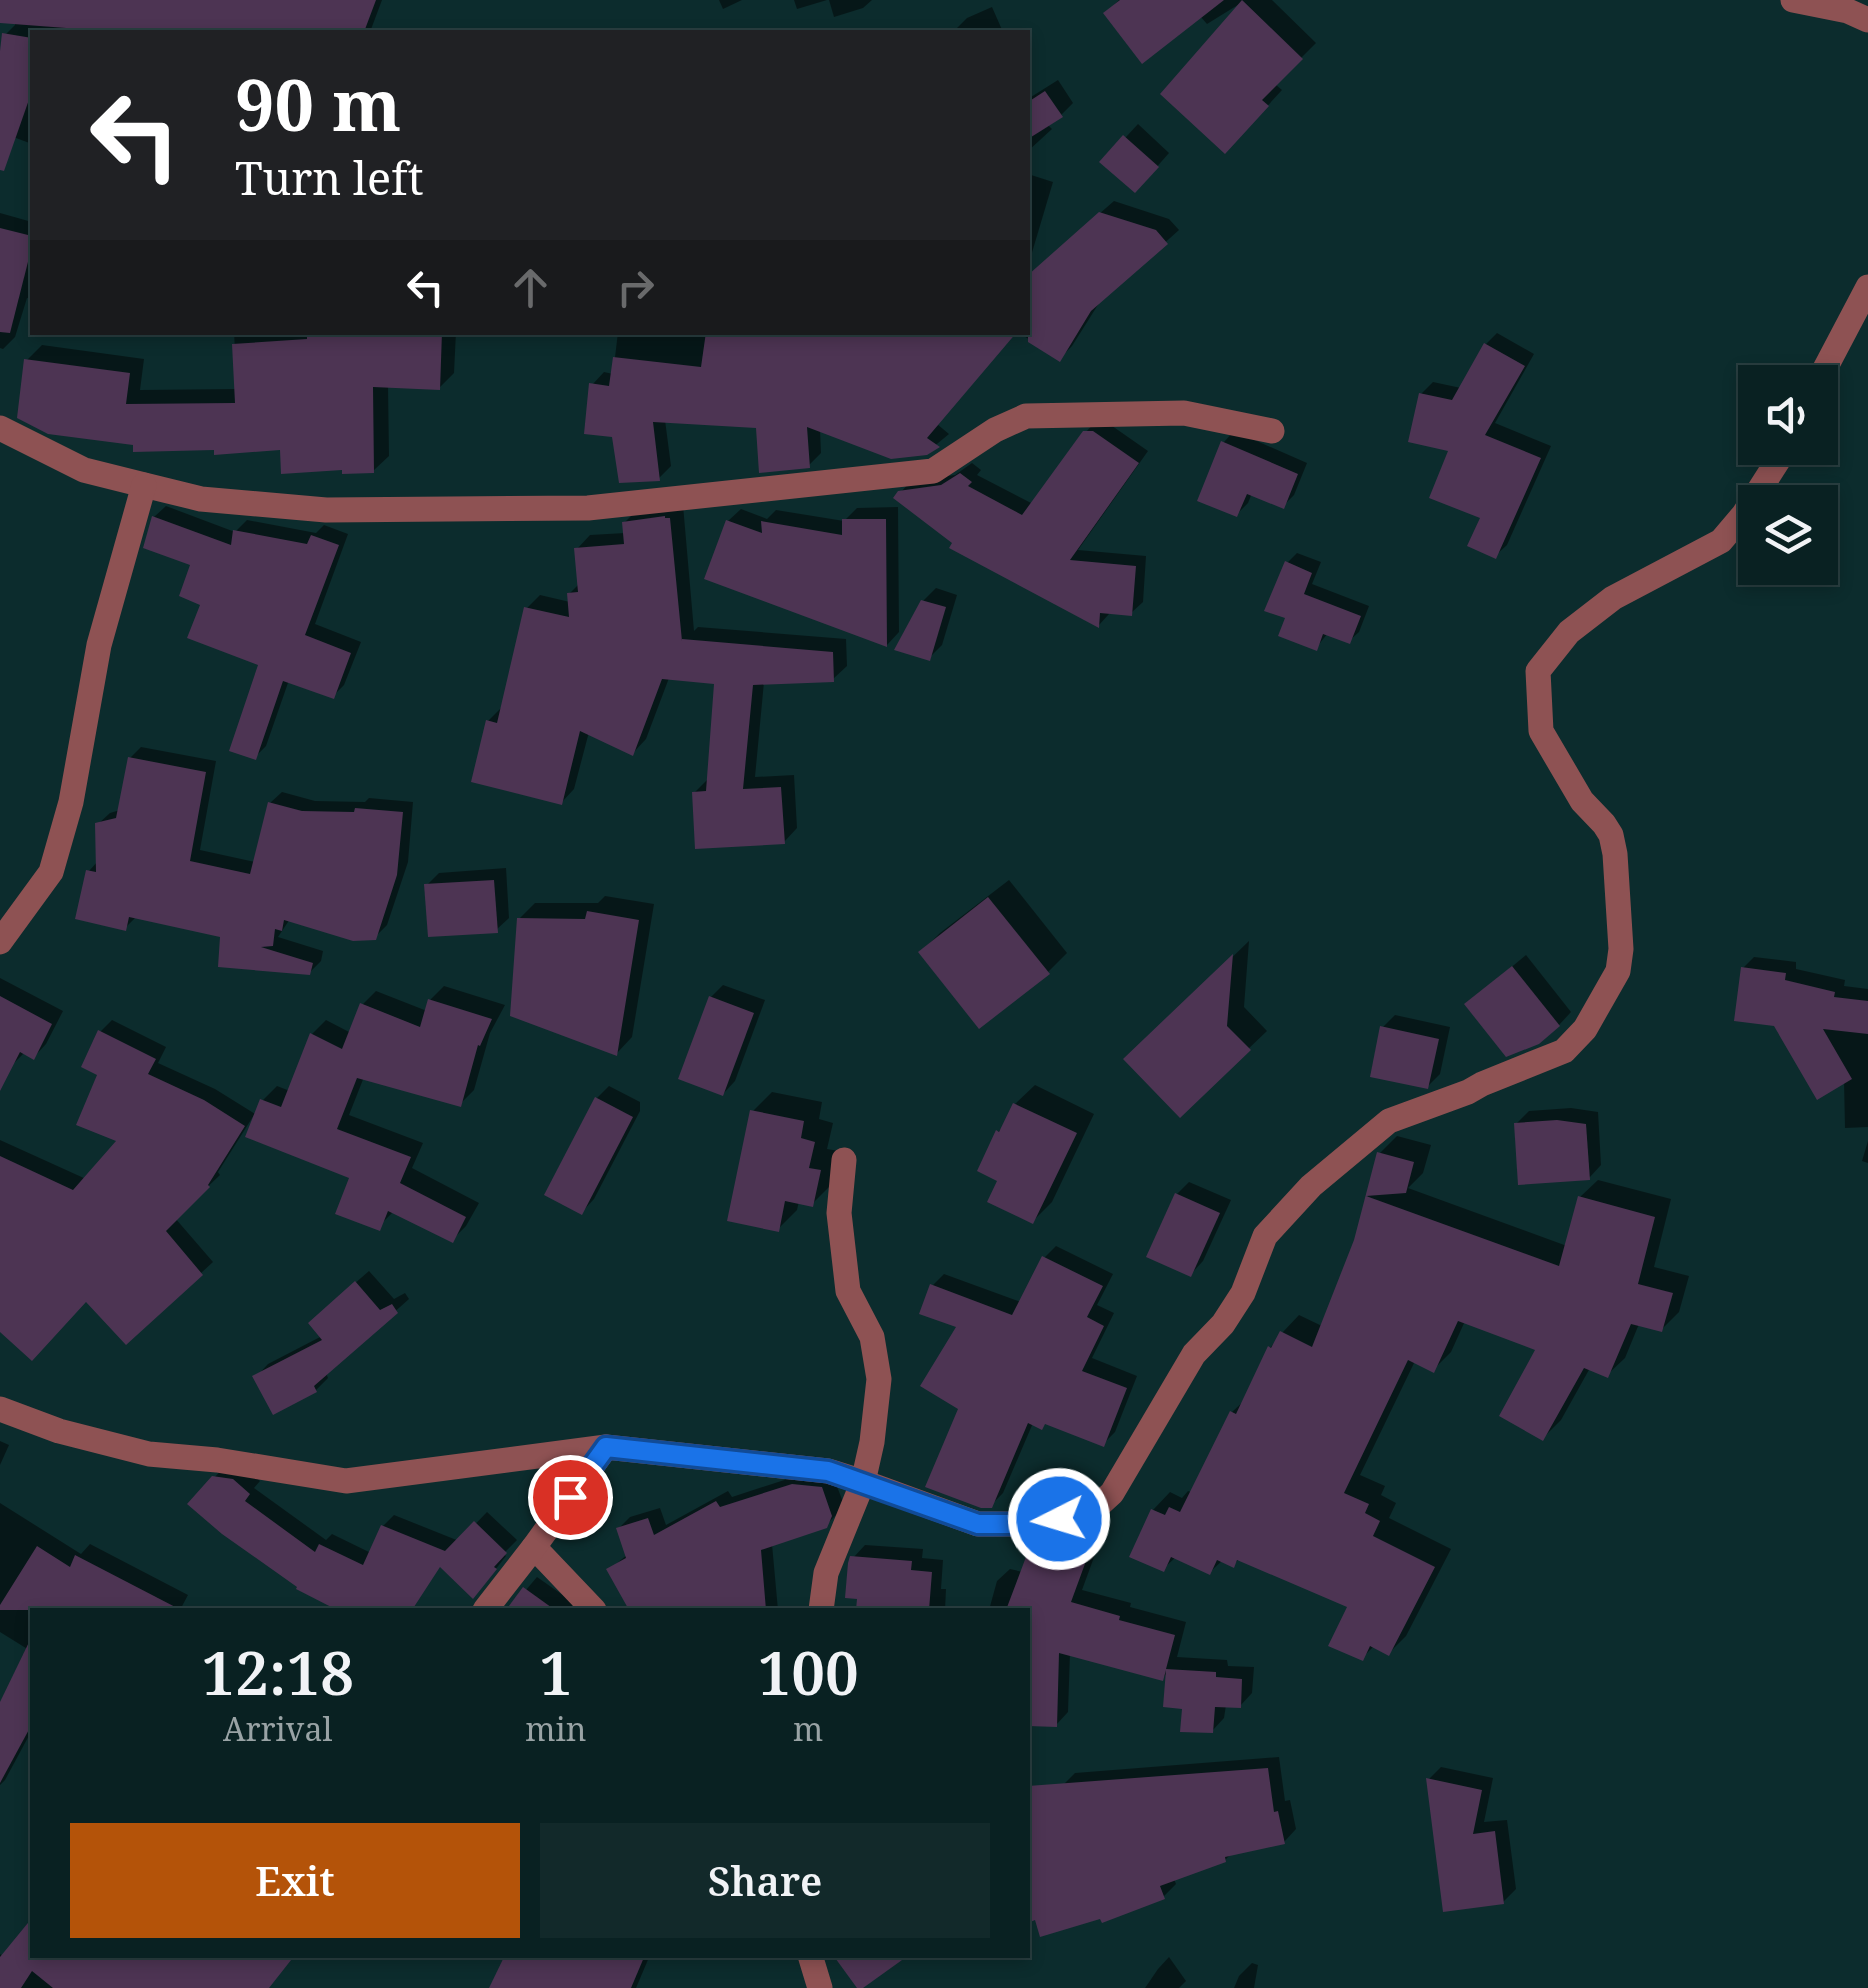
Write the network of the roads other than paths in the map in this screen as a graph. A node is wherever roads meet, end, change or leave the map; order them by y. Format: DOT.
graph roads {
  1 [pos="1793,0"];
  2 [pos="1868,20"];
  3 [pos="1868,287"];
  4 [pos="1827,365"];
  5 [pos="0,428"];
  6 [pos="1272,431"];
  7 [pos="1775,465"];
  8 [pos="144,485"];
  9 [pos="0,942"];
  10 [pos="844,1160"];
  11 [pos="0,1409"];
  12 [pos="606,1447"];
  13 [pos="862,1482"];
  14 [pos="534,1547"];
  15 [pos="487,1608"];
  16 [pos="592,1608"];
  17 [pos="821,1608"];
  18 [pos="811,1958"];
  19 [pos="820,1988"];
  1 -- 2 [label="street"];
  3 -- 4 [label="street"];
  5 -- 8 [label="street"];
  6 -- 8 [label="street"];
  7 -- 13 [label="street"];
  8 -- 9 [label="street"];
  10 -- 13 [label="street"];
  11 -- 12 [label="street"];
  12 -- 13 [label="street"];
  12 -- 14 [label="street"];
  13 -- 17 [label="street"];
  14 -- 15 [label="street"];
  14 -- 16 [label="street"];
  18 -- 19 [label="street"];
}
